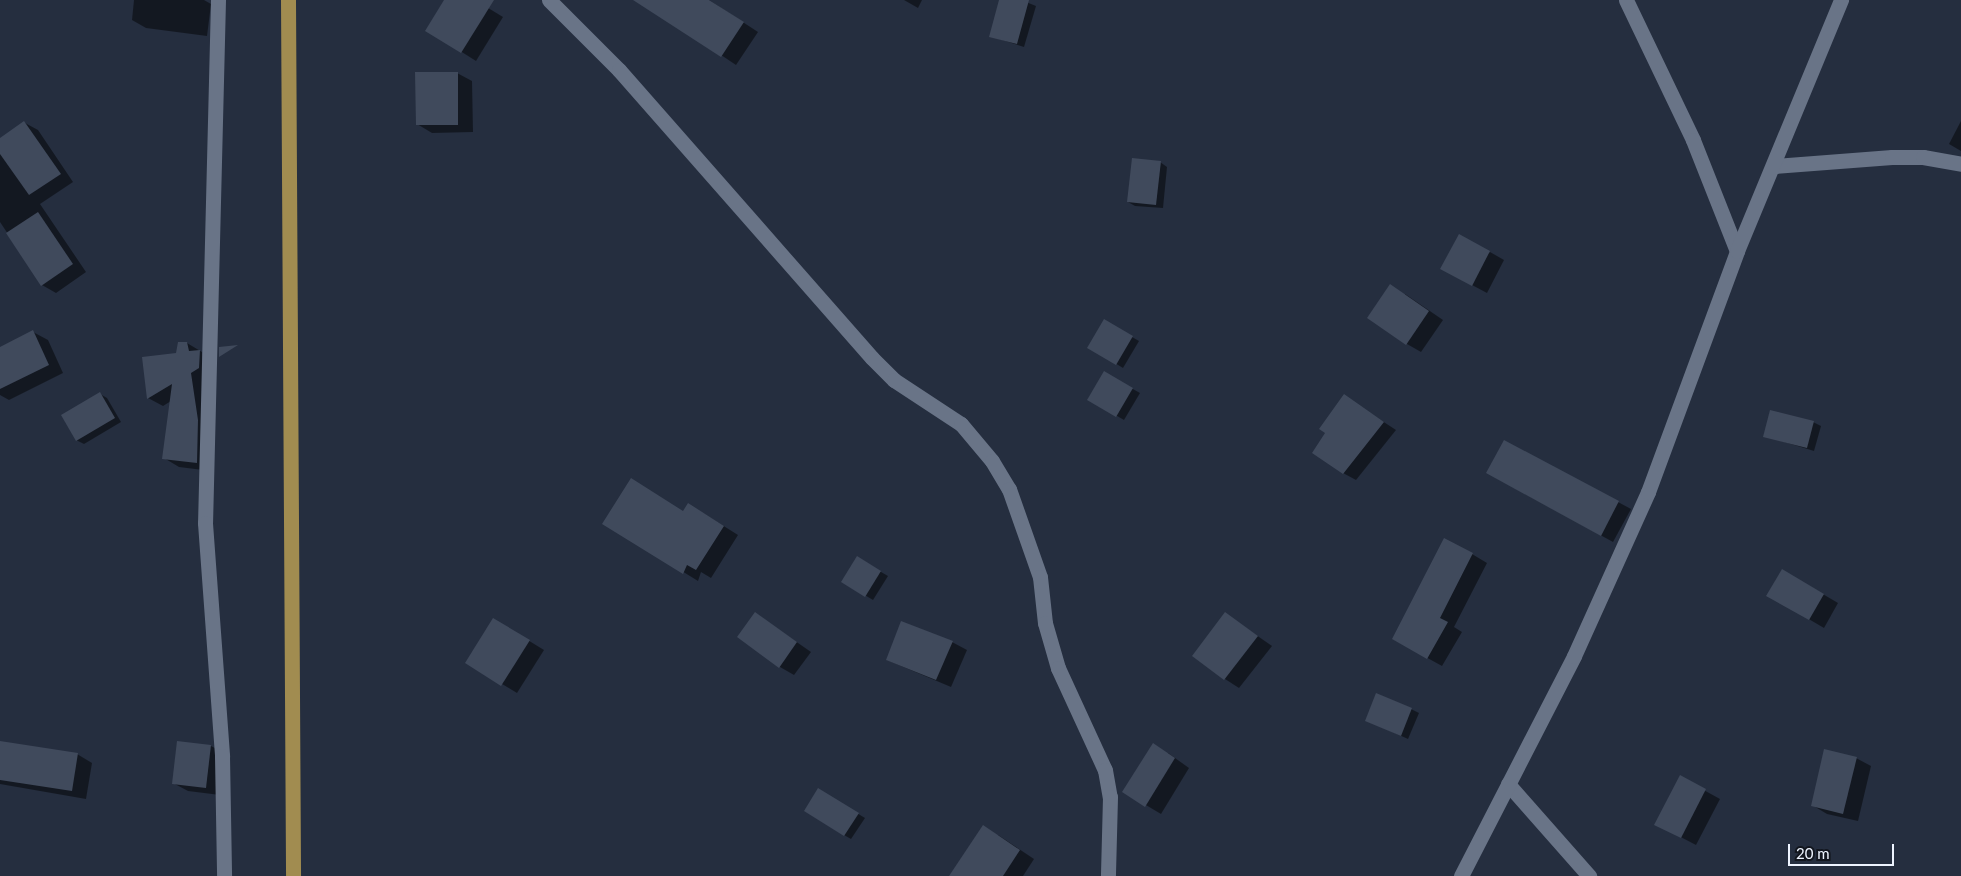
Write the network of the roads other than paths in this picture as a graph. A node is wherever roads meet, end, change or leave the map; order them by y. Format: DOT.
graph roads {
  1 [pos="218,0"];
  2 [pos="288,0"];
  3 [pos="549,0"];
  4 [pos="1626,0"];
  5 [pos="1841,0"];
  6 [pos="1961,164"];
  7 [pos="1775,166"];
  8 [pos="1737,251"];
  9 [pos="1508,784"];
  10 [pos="224,876"];
  11 [pos="293,876"];
  12 [pos="1108,876"];
  13 [pos="1460,876"];
  14 [pos="1589,876"];
  1 -- 10 [label="street"];
  2 -- 11 [label="main road"];
  3 -- 12 [label="street"];
  4 -- 8 [label="street"];
  5 -- 7 [label="street"];
  6 -- 7 [label="street"];
  7 -- 8 [label="street"];
  8 -- 9 [label="street"];
  9 -- 13 [label="street"];
  9 -- 14 [label="street"];
}
